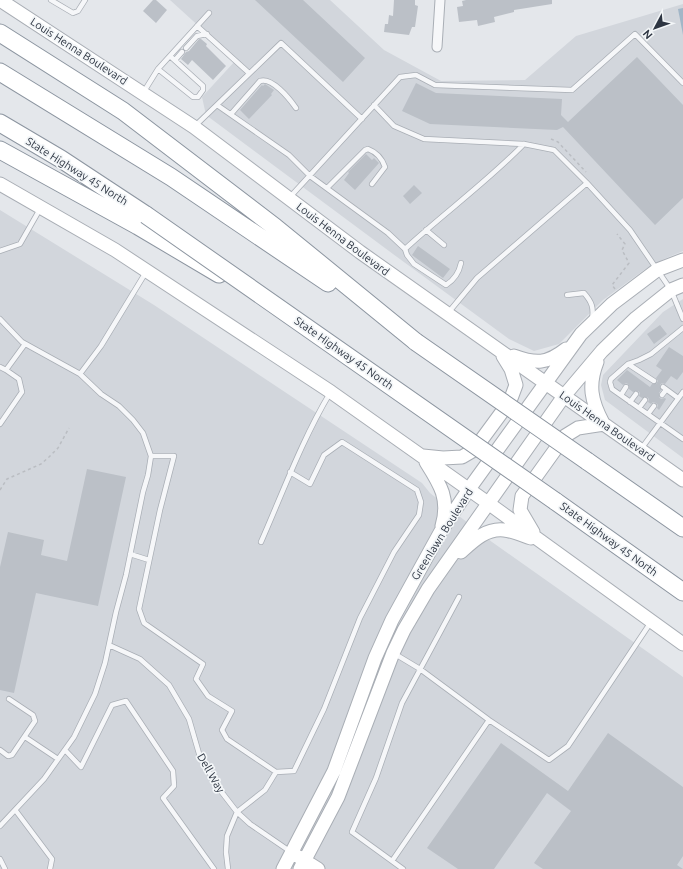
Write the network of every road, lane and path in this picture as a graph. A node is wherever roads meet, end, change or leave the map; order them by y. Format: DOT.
graph roads {
  1 [pos="0,0"];
  2 [pos="51,0"];
  3 [pos="85,0"];
  4 [pos="440,0"];
  5 [pos="209,13"];
  6 [pos="197,26"];
  7 [pos="0,33"];
  8 [pos="207,34"];
  9 [pos="437,47"];
  10 [pos="170,56"];
  11 [pos="175,60"];
  12 [pos="158,69"];
  13 [pos="0,72"];
  14 [pos="250,74"];
  15 [pos="683,82"];
  16 [pos="143,93"];
  17 [pos="217,105"];
  18 [pos="374,105"];
  19 [pos="296,108"];
  20 [pos="231,114"];
  21 [pos="362,119"];
  22 [pos="0,123"];
  23 [pos="194,127"];
  24 [pos="524,144"];
  25 [pos="0,150"];
  26 [pos="310,176"];
  27 [pos="588,183"];
  28 [pos="0,184"];
  29 [pos="372,184"];
  30 [pos="327,188"];
  31 [pos="288,198"];
  32 [pos="41,208"];
  33 [pos="142,221"];
  34 [pos="426,230"];
  35 [pos="617,234"];
  36 [pos="444,245"];
  37 [pos="405,249"];
  38 [pos="0,251"];
  39 [pos="683,260"];
  40 [pos="460,263"];
  41 [pos="657,270"];
  42 [pos="146,271"];
  43 [pos="683,285"];
  44 [pos="615,288"];
  45 [pos="671,290"];
  46 [pos="568,295"];
  47 [pos="448,315"];
  48 [pos="0,319"];
  49 [pos="683,319"];
  50 [pos="683,328"];
  51 [pos="586,330"];
  52 [pos="416,342"];
  53 [pos="25,344"];
  54 [pos="499,350"];
  55 [pos="602,351"];
  56 [pos="628,364"];
  57 [pos="0,367"];
  58 [pos="6,370"];
  59 [pos="638,370"];
  60 [pos="80,374"];
  61 [pos="634,376"];
  62 [pos="647,377"];
  63 [pos="654,381"];
  64 [pos="644,382"];
  65 [pos="546,383"];
  66 [pos="626,387"];
  67 [pos="330,392"];
  68 [pos="683,392"];
  69 [pos="636,394"];
  70 [pos="621,395"];
  71 [pos="662,395"];
  72 [pos="564,396"];
  73 [pos="678,398"];
  74 [pos="645,400"];
  75 [pos="630,402"];
  76 [pos="654,406"];
  77 [pos="639,408"];
  78 [pos="648,414"];
  79 [pos="661,423"];
  80 [pos="0,424"];
  81 [pos="604,424"];
  82 [pos="69,428"];
  83 [pos="683,439"];
  84 [pos="640,450"];
  85 [pos="151,456"];
  86 [pos="421,456"];
  87 [pos="290,472"];
  88 [pos="683,480"];
  89 [pos="469,489"];
  90 [pos="0,490"];
  91 [pos="488,503"];
  92 [pos="683,528"];
  93 [pos="441,531"];
  94 [pos="539,540"];
  95 [pos="261,542"];
  96 [pos="130,554"];
  97 [pos="149,560"];
  98 [pos="447,564"];
  99 [pos="683,592"];
  100 [pos="460,597"];
  101 [pos="392,620"];
  102 [pos="651,622"];
  103 [pos="683,644"];
  104 [pos="109,645"];
  105 [pos="393,653"];
  106 [pos="420,669"];
  107 [pos="9,699"];
  108 [pos="489,720"];
  109 [pos="25,737"];
  110 [pos="0,750"];
  111 [pos="65,750"];
  112 [pos="58,759"];
  113 [pos="276,772"];
  114 [pos="16,810"];
  115 [pos="237,812"];
  116 [pos="0,826"];
  117 [pos="293,853"];
  118 [pos="0,859"];
  119 [pos="392,861"];
  120 [pos="303,865"];
  121 [pos="5,869"];
  122 [pos="50,869"];
  123 [pos="214,869"];
  124 [pos="228,869"];
  125 [pos="283,869"];
  126 [pos="318,869"];
  127 [pos="403,869"];
  1 -- 16 [label="main road, Louis Henna Boulevard"];
  2 -- 3 [label="lane"];
  4 -- 9 [label="street"];
  5 -- 6 [label="lane"];
  6 -- 8 [label="lane"];
  6 -- 10 [label="lane"];
  7 -- 52 [label="highway"];
  8 -- 11 [label="lane"];
  8 -- 14 [label="lane"];
  10 -- 11 [label="lane"];
  10 -- 12 [label="lane"];
  11 -- 12 [label="lane"];
  12 -- 16 [label="lane"];
  13 -- 52 [label="highway"];
  14 -- 17 [label="lane"];
  14 -- 21 [label="lane"];
  15 -- 18 [label="lane"];
  16 -- 23 [label="main road, Louis Henna Boulevard"];
  17 -- 20 [label="lane"];
  17 -- 23 [label="lane"];
  18 -- 21 [label="lane"];
  18 -- 24 [label="lane"];
  19 -- 20 [label="lane"];
  20 -- 26 [label="lane"];
  21 -- 26 [label="lane"];
  22 -- 33 [label="highway, State Highway 45 North"];
  23 -- 31 [label="main road, Louis Henna Boulevard"];
  24 -- 27 [label="lane"];
  24 -- 34 [label="lane"];
  25 -- 33 [label="highway"];
  26 -- 30 [label="lane"];
  26 -- 31 [label="lane"];
  27 -- 41 [label="lane"];
  27 -- 47 [label="lane"];
  28 -- 32 [label="main road"];
  29 -- 30 [label="lane"];
  30 -- 37 [label="lane"];
  31 -- 47 [label="main road, Louis Henna Boulevard"];
  32 -- 38 [label="lane"];
  32 -- 42 [label="main road"];
  33 -- 99 [label="highway, State Highway 45 North, bridge"];
  34 -- 36 [label="lane"];
  34 -- 37 [label="lane"];
  35 -- 44 [label="path"];
  37 -- 40 [label="lane"];
  39 -- 41 [label="main road, Greenlawn Boulevard"];
  41 -- 45 [label="lane"];
  41 -- 51 [label="main road, Greenlawn Boulevard"];
  42 -- 60 [label="lane"];
  42 -- 67 [label="main road"];
  43 -- 45 [label="main road, Greenlawn Boulevard"];
  45 -- 49 [label="lane"];
  45 -- 55 [label="main road, Greenlawn Boulevard"];
  46 -- 51 [label="lane"];
  47 -- 54 [label="main road, Louis Henna Boulevard"];
  48 -- 53 [label="lane"];
  50 -- 56 [label="lane"];
  51 -- 54 [label="main road"];
  51 -- 65 [label="main road, Greenlawn Boulevard"];
  52 -- 92 [label="highway, bridge"];
  53 -- 58 [label="lane"];
  53 -- 60 [label="lane"];
  54 -- 65 [label="main road, Louis Henna Boulevard"];
  54 -- 86 [label="main road"];
  55 -- 72 [label="main road, Greenlawn Boulevard"];
  55 -- 81 [label="main road"];
  56 -- 59 [label="lane"];
  56 -- 70 [label="lane"];
  57 -- 58 [label="lane"];
  58 -- 80 [label="lane"];
  59 -- 61 [label="lane"];
  59 -- 62 [label="lane"];
  60 -- 85 [label="lane"];
  62 -- 63 [label="lane"];
  62 -- 64 [label="lane"];
  65 -- 72 [label="main road, Louis Henna Boulevard"];
  65 -- 89 [label="main road, Greenlawn Boulevard"];
  66 -- 70 [label="lane"];
  67 -- 86 [label="main road"];
  67 -- 87 [label="lane"];
  68 -- 73 [label="lane"];
  69 -- 75 [label="lane"];
  70 -- 75 [label="lane"];
  71 -- 73 [label="lane"];
  72 -- 81 [label="main road, Louis Henna Boulevard"];
  72 -- 91 [label="main road, Greenlawn Boulevard"];
  73 -- 79 [label="lane"];
  74 -- 77 [label="lane"];
  75 -- 77 [label="lane"];
  76 -- 78 [label="lane"];
  77 -- 78 [label="lane"];
  78 -- 79 [label="lane"];
  79 -- 83 [label="lane"];
  79 -- 84 [label="lane"];
  81 -- 84 [label="main road, Louis Henna Boulevard"];
  81 -- 94 [label="main road"];
  82 -- 90 [label="path"];
  84 -- 88 [label="main road, Louis Henna Boulevard"];
  85 -- 96 [label="lane"];
  85 -- 97 [label="lane"];
  86 -- 89 [label="main road"];
  86 -- 93 [label="main road"];
  87 -- 95 [label="lane"];
  87 -- 113 [label="lane"];
  89 -- 91 [label="main road"];
  89 -- 93 [label="main road, Greenlawn Boulevard"];
  91 -- 94 [label="main road"];
  91 -- 98 [label="main road, Greenlawn Boulevard"];
  93 -- 101 [label="main road, Greenlawn Boulevard"];
  94 -- 98 [label="main road"];
  94 -- 102 [label="main road"];
  96 -- 97 [label="lane"];
  96 -- 104 [label="lane"];
  97 -- 113 [label="lane"];
  98 -- 105 [label="main road, Greenlawn Boulevard"];
  100 -- 106 [label="lane"];
  101 -- 105 [label="main road"];
  101 -- 117 [label="main road, Greenlawn Boulevard"];
  102 -- 103 [label="main road"];
  102 -- 108 [label="lane"];
  104 -- 111 [label="lane"];
  104 -- 115 [label="lane, Dell Way"];
  105 -- 106 [label="lane"];
  105 -- 120 [label="main road, Greenlawn Boulevard"];
  106 -- 108 [label="lane"];
  106 -- 119 [label="lane"];
  107 -- 109 [label="lane"];
  108 -- 119 [label="lane"];
  109 -- 110 [label="lane"];
  109 -- 112 [label="lane"];
  111 -- 112 [label="lane"];
  111 -- 123 [label="lane"];
  112 -- 114 [label="lane"];
  113 -- 115 [label="lane"];
  114 -- 116 [label="lane"];
  114 -- 122 [label="lane"];
  115 -- 117 [label="lane, Dell Way"];
  115 -- 124 [label="lane"];
  117 -- 120 [label="main road, Dell Way"];
  117 -- 125 [label="main road, Greenlawn Boulevard"];
  118 -- 121 [label="lane"];
  119 -- 127 [label="lane"];
  120 -- 126 [label="main road, Dell Way"];
}
